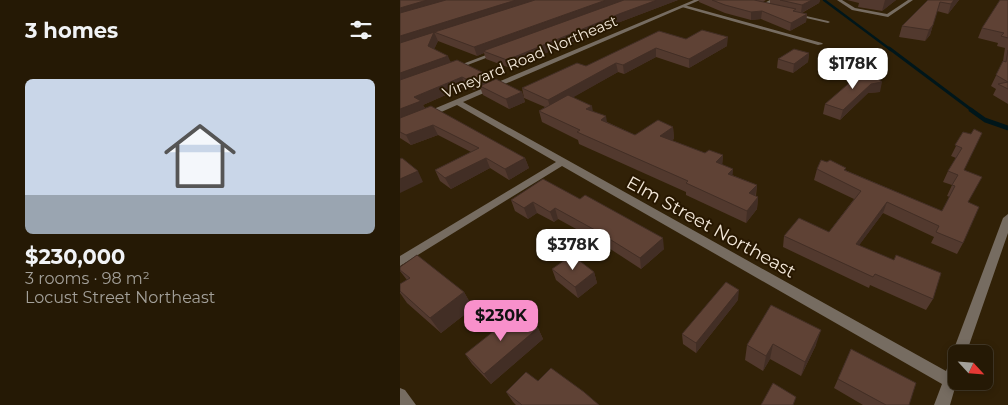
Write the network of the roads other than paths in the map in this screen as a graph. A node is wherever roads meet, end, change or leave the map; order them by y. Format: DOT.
graph roads {
  1 [pos="698,0"];
  2 [pos="773,0"];
  3 [pos="839,0"];
  4 [pos="911,0"];
  5 [pos="754,5"];
  6 [pos="684,6"];
  7 [pos="761,7"];
  8 [pos="771,9"];
  9 [pos="790,13"];
  10 [pos="828,22"];
  11 [pos="820,44"];
  12 [pos="500,51"];
  13 [pos="446,71"];
  14 [pos="457,102"];
  15 [pos="416,119"];
  16 [pos="560,162"];
  17 [pos="1008,218"];
  18 [pos="400,262"];
  19 [pos="963,345"];
  20 [pos="948,380"];
  21 [pos="948,387"];
  22 [pos="400,395"];
  23 [pos="408,405"];
  24 [pos="942,405"];
  1 -- 6 [label="street, Vineyard Road Northeast"];
  2 -- 7 [label="lane"];
  3 -- 4 [label="lane"];
  5 -- 7 [label="lane"];
  6 -- 11 [label="lane"];
  6 -- 14 [label="street, Vineyard Road Northeast"];
  7 -- 8 [label="lane"];
  9 -- 10 [label="lane"];
  12 -- 13 [label="lane"];
  14 -- 15 [label="street, Vineyard Road Northeast"];
  14 -- 16 [label="street, Elm Street Northeast"];
  16 -- 18 [label="street"];
  16 -- 20 [label="street, Elm Street Northeast"];
  17 -- 19 [label="street"];
  21 -- 24 [label="street"];
  22 -- 23 [label="street"];
}
